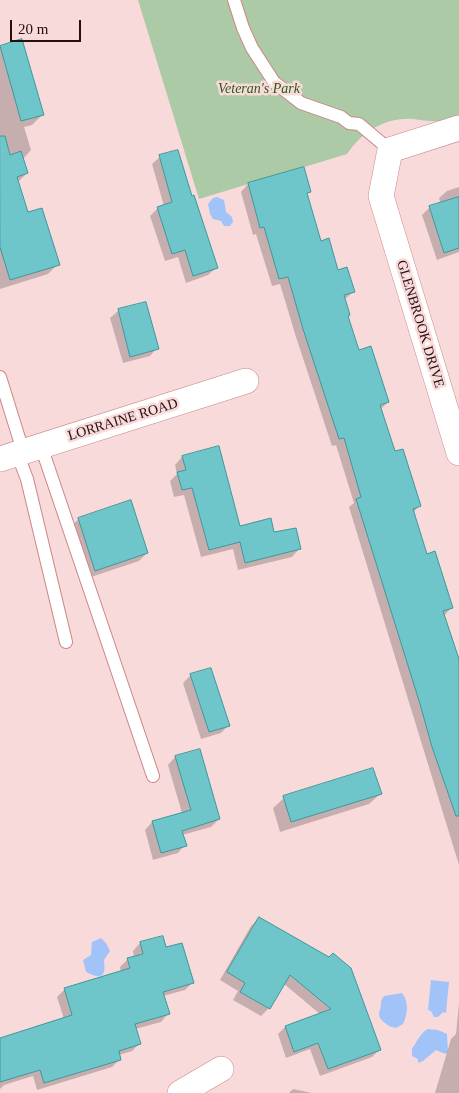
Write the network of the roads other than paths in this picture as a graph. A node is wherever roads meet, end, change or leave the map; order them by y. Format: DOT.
graph roads {
  1 [pos="234,0"];
  2 [pos="459,128"];
  3 [pos="390,150"];
  4 [pos="0,377"];
  5 [pos="246,381"];
  6 [pos="20,452"];
  7 [pos="459,453"];
  8 [pos="66,642"];
  9 [pos="153,776"];
  10 [pos="221,1070"];
  11 [pos="180,1093"];
  1 -- 3 [label="lane"];
  2 -- 3 [label="street"];
  3 -- 7 [label="street, GLENBROOK DRIVE"];
  4 -- 6 [label="lane"];
  5 -- 6 [label="street, LORRAINE ROAD"];
  6 -- 8 [label="lane"];
  6 -- 9 [label="lane"];
  10 -- 11 [label="street"];
}
